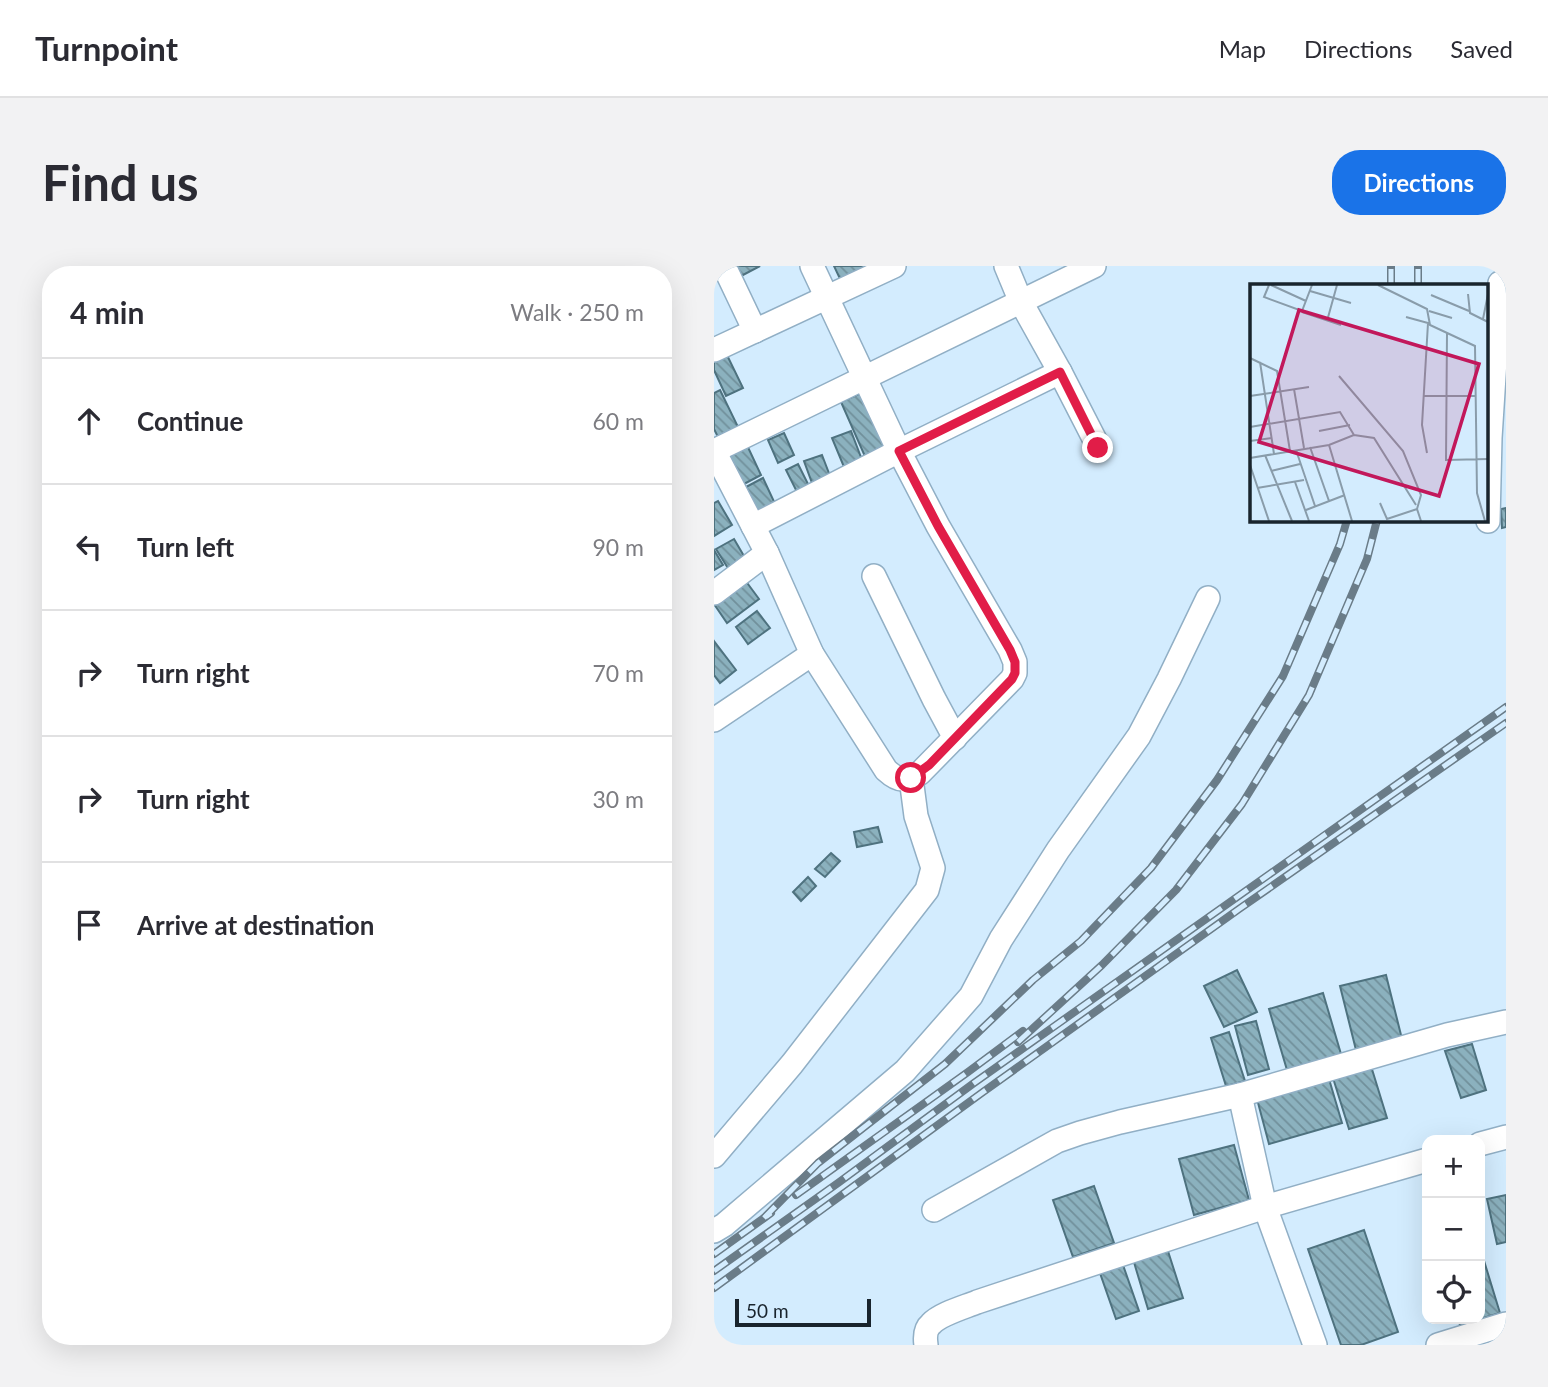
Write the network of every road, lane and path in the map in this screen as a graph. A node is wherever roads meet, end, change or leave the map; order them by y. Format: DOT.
graph roads {
  1 [pos="724,266"];
  2 [pos="811,266"];
  3 [pos="894,266"];
  4 [pos="1006,266"];
  5 [pos="1094,266"];
  6 [pos="1503,278"];
  7 [pos="826,298"];
  8 [pos="1021,302"];
  9 [pos="755,331"];
  10 [pos="714,350"];
  11 [pos="1060,372"];
  12 [pos="866,377"];
  13 [pos="1498,437"];
  14 [pos="1098,448"];
  15 [pos="714,451"];
  16 [pos="899,451"];
  17 [pos="722,486"];
  18 [pos="1488,521"];
  19 [pos="753,526"];
  20 [pos="767,554"];
  21 [pos="874,576"];
  22 [pos="714,593"];
  23 [pos="1208,597"];
  24 [pos="812,654"];
  25 [pos="714,720"];
  26 [pos="955,738"];
  27 [pos="911,778"];
  28 [pos="1506,1022"];
  29 [pos="1240,1095"];
  30 [pos="1506,1137"];
  31 [pos="1485,1143"];
  32 [pos="714,1156"];
  33 [pos="1422,1161"];
  34 [pos="1265,1207"];
  35 [pos="934,1210"];
  36 [pos="714,1231"];
  37 [pos="1506,1324"];
  38 [pos="926,1345"];
  39 [pos="1315,1345"];
  40 [pos="1438,1345"];
  1 -- 9 [label="street"];
  2 -- 7 [label="street"];
  3 -- 7 [label="street"];
  4 -- 8 [label="street"];
  5 -- 8 [label="street"];
  6 -- 13 [label="street"];
  7 -- 9 [label="street"];
  7 -- 12 [label="street"];
  8 -- 11 [label="street"];
  8 -- 12 [label="street"];
  9 -- 10 [label="street"];
  11 -- 14 [label="street"];
  11 -- 16 [label="street"];
  12 -- 15 [label="street"];
  12 -- 16 [label="street"];
  13 -- 18 [label="street"];
  15 -- 17 [label="street"];
  16 -- 19 [label="street"];
  16 -- 26 [label="street"];
  17 -- 19 [label="street"];
  19 -- 20 [label="street"];
  20 -- 22 [label="street"];
  20 -- 24 [label="street"];
  21 -- 26 [label="street"];
  23 -- 36 [label="street"];
  24 -- 25 [label="street"];
  24 -- 27 [label="street"];
  26 -- 27 [label="street"];
  27 -- 32 [label="street"];
  28 -- 29 [label="street"];
  29 -- 34 [label="street"];
  29 -- 35 [label="street"];
  30 -- 31 [label="street"];
  33 -- 34 [label="street"];
  34 -- 38 [label="street"];
  34 -- 39 [label="street"];
  37 -- 40 [label="street"];
}
